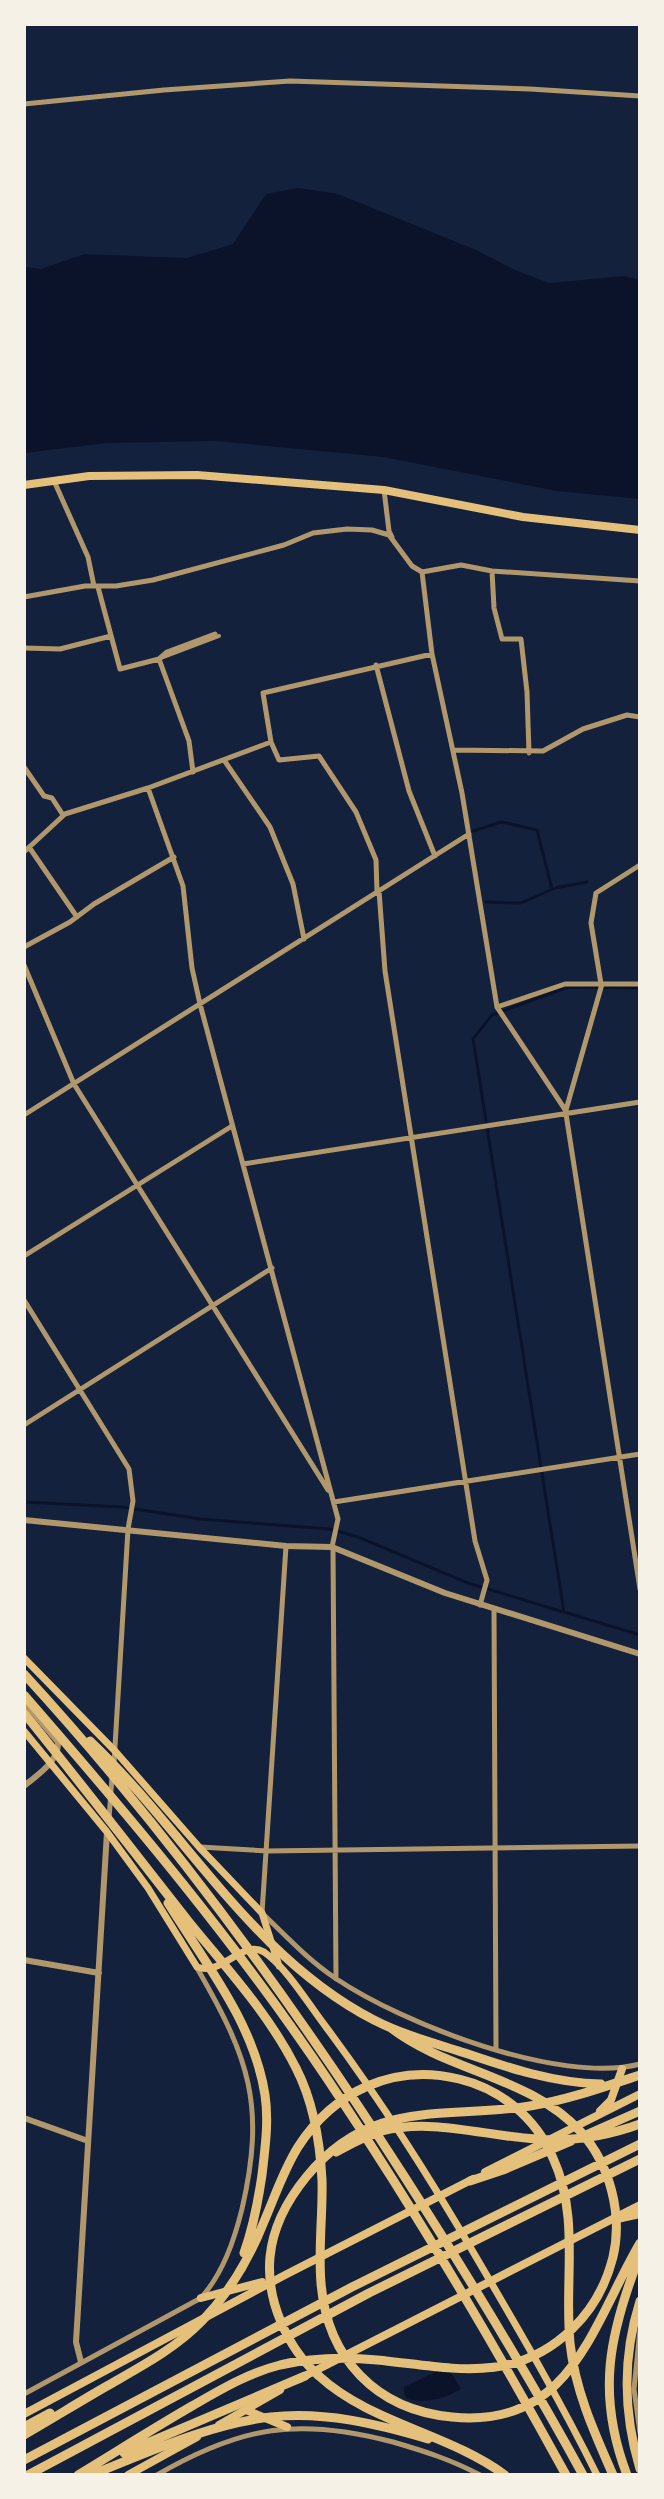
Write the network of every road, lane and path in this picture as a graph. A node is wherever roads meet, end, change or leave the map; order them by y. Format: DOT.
graph roads {
  1 [pos="640,96"];
  2 [pos="24,104"];
  3 [pos="54,480"];
  4 [pos="24,485"];
  5 [pos="384,490"];
  6 [pos="640,530"];
  7 [pos="392,537"];
  8 [pos="492,571"];
  9 [pos="422,572"];
  10 [pos="640,581"];
  11 [pos="96,586"];
  12 [pos="24,597"];
  13 [pos="217,635"];
  14 [pos="111,636"];
  15 [pos="24,648"];
  16 [pos="432,654"];
  17 [pos="159,659"];
  18 [pos="376,665"];
  19 [pos="640,717"];
  20 [pos="271,742"];
  21 [pos="454,750"];
  22 [pos="529,753"];
  23 [pos="224,760"];
  24 [pos="24,767"];
  25 [pos="193,772"];
  26 [pos="148,788"];
  27 [pos="63,815"];
  28 [pos="469,834"];
  29 [pos="26,850"];
  30 [pos="435,856"];
  31 [pos="174,857"];
  32 [pos="640,865"];
  33 [pos="378,891"];
  34 [pos="77,917"];
  35 [pos="304,939"];
  36 [pos="24,947"];
  37 [pos="24,965"];
  38 [pos="602,984"];
  39 [pos="640,984"];
  40 [pos="200,1004"];
  41 [pos="497,1007"];
  42 [pos="74,1084"];
  43 [pos="640,1102"];
  44 [pos="565,1113"];
  45 [pos="24,1115"];
  46 [pos="232,1126"];
  47 [pos="411,1137"];
  48 [pos="243,1164"];
  49 [pos="138,1186"];
  50 [pos="24,1256"];
  51 [pos="272,1268"];
  52 [pos="24,1300"];
  53 [pos="213,1306"];
  54 [pos="81,1390"];
  55 [pos="24,1425"];
  56 [pos="640,1454"];
  57 [pos="618,1457"];
  58 [pos="465,1482"];
  59 [pos="333,1500"];
  60 [pos="24,1520"];
  61 [pos="128,1529"];
  62 [pos="286,1546"];
  63 [pos="333,1548"];
  64 [pos="640,1589"];
  65 [pos="480,1605"];
  66 [pos="494,1609"];
  67 [pos="640,1654"];
  68 [pos="24,1658"];
  69 [pos="24,1674"];
  70 [pos="24,1695"];
  71 [pos="24,1701"];
  72 [pos="55,1708"];
  73 [pos="24,1713"];
  74 [pos="24,1731"];
  75 [pos="115,1751"];
  76 [pos="50,1763"];
  77 [pos="24,1786"];
  78 [pos="107,1832"];
  79 [pos="640,1846"];
  80 [pos="199,1847"];
  81 [pos="495,1847"];
  82 [pos="335,1849"];
  83 [pos="267,1851"];
  84 [pos="142,1862"];
  85 [pos="262,1913"];
  86 [pos="24,1960"];
  87 [pos="197,1967"];
  88 [pos="280,1968"];
  89 [pos="99,1973"];
  90 [pos="336,1980"];
  91 [pos="391,2028"];
  92 [pos="496,2050"];
  93 [pos="640,2064"];
  94 [pos="622,2069"];
  95 [pos="640,2075"];
  96 [pos="640,2083"];
  97 [pos="640,2094"];
  98 [pos="640,2111"];
  99 [pos="24,2118"];
  100 [pos="587,2121"];
  101 [pos="640,2124"];
  102 [pos="88,2141"];
  103 [pos="640,2144"];
  104 [pos="323,2159"];
  105 [pos="640,2159"];
  106 [pos="470,2181"];
  107 [pos="640,2205"];
  108 [pos="640,2214"];
  109 [pos="606,2221"];
  110 [pos="640,2243"];
  111 [pos="640,2255"];
  112 [pos="285,2275"];
  113 [pos="229,2286"];
  114 [pos="201,2298"];
  115 [pos="640,2301"];
  116 [pos="640,2330"];
  117 [pos="81,2362"];
  118 [pos="149,2362"];
  119 [pos="305,2376"];
  120 [pos="24,2394"];
  121 [pos="246,2410"];
  122 [pos="24,2414"];
  123 [pos="24,2427"];
  124 [pos="287,2427"];
  125 [pos="640,2433"];
  126 [pos="24,2435"];
  127 [pos="480,2458"];
  128 [pos="24,2460"];
  129 [pos="640,2469"];
  130 [pos="595,2472"];
  131 [pos="28,2475"];
  132 [pos="76,2475"];
  133 [pos="91,2475"];
  134 [pos="128,2475"];
  135 [pos="157,2475"];
  136 [pos="480,2475"];
  137 [pos="505,2475"];
  138 [pos="566,2475"];
  139 [pos="583,2475"];
  140 [pos="613,2475"];
  141 [pos="627,2475"];
  1 -- 2 [label="street"];
  3 -- 4 [label="main road"];
  3 -- 5 [label="main road"];
  3 -- 11 [label="street"];
  5 -- 6 [label="main road"];
  5 -- 7 [label="street"];
  7 -- 9 [label="street"];
  7 -- 11 [label="street"];
  8 -- 9 [label="street"];
  8 -- 10 [label="street"];
  8 -- 22 [label="street"];
  9 -- 16 [label="street"];
  11 -- 12 [label="street"];
  11 -- 14 [label="street"];
  13 -- 17 [label="street"];
  14 -- 15 [label="street"];
  14 -- 17 [label="street"];
  16 -- 18 [label="street"];
  16 -- 21 [label="street"];
  17 -- 25 [label="street"];
  18 -- 20 [label="street"];
  18 -- 30 [label="street"];
  19 -- 22 [label="street"];
  20 -- 23 [label="street"];
  20 -- 33 [label="street"];
  21 -- 22 [label="street"];
  21 -- 28 [label="street"];
  23 -- 25 [label="street"];
  23 -- 35 [label="street"];
  24 -- 27 [label="street"];
  25 -- 26 [label="street"];
  26 -- 27 [label="street"];
  26 -- 31 [label="street"];
  27 -- 29 [label="street"];
  28 -- 30 [label="street"];
  28 -- 41 [label="street"];
  29 -- 34 [label="street"];
  30 -- 33 [label="street"];
  31 -- 34 [label="street"];
  31 -- 40 [label="street"];
  32 -- 38 [label="street"];
  33 -- 35 [label="street"];
  33 -- 47 [label="street"];
  34 -- 36 [label="street"];
  35 -- 40 [label="street"];
  37 -- 42 [label="street"];
  38 -- 39 [label="street"];
  38 -- 41 [label="street"];
  38 -- 44 [label="street"];
  40 -- 42 [label="street"];
  40 -- 46 [label="street"];
  41 -- 44 [label="street"];
  42 -- 45 [label="street"];
  42 -- 49 [label="street"];
  43 -- 44 [label="street"];
  44 -- 47 [label="street"];
  44 -- 57 [label="street"];
  46 -- 48 [label="street"];
  46 -- 49 [label="street"];
  47 -- 48 [label="street"];
  47 -- 58 [label="street"];
  48 -- 51 [label="street"];
  49 -- 50 [label="street"];
  49 -- 53 [label="street"];
  51 -- 53 [label="street"];
  51 -- 59 [label="street"];
  52 -- 54 [label="street"];
  53 -- 54 [label="street"];
  53 -- 59 [label="street"];
  54 -- 55 [label="street"];
  54 -- 61 [label="street"];
  56 -- 57 [label="street"];
  57 -- 58 [label="street"];
  57 -- 64 [label="street"];
  58 -- 59 [label="street"];
  58 -- 65 [label="street"];
  59 -- 63 [label="street"];
  60 -- 61 [label="street"];
  61 -- 62 [label="street"];
  61 -- 75 [label="street"];
  62 -- 63 [label="street"];
  62 -- 83 [label="street"];
  63 -- 65 [label="street"];
  63 -- 82 [label="street"];
  65 -- 66 [label="street"];
  66 -- 67 [label="street"];
  66 -- 81 [label="street"];
  68 -- 75 [label="main road"];
  69 -- 72 [label="highway"];
  70 -- 138 [label="highway"];
  71 -- 76 [label="street"];
  72 -- 91 [label="highway"];
  72 -- 139 [label="highway"];
  73 -- 84 [label="highway"];
  74 -- 76 [label="main road"];
  75 -- 78 [label="street"];
  75 -- 80 [label="main road"];
  76 -- 77 [label="street"];
  76 -- 78 [label="main road"];
  78 -- 87 [label="main road"];
  78 -- 89 [label="street"];
  79 -- 81 [label="street"];
  80 -- 83 [label="street"];
  80 -- 85 [label="main road"];
  81 -- 82 [label="street"];
  81 -- 92 [label="street"];
  82 -- 83 [label="street"];
  82 -- 90 [label="street"];
  83 -- 85 [label="street"];
  84 -- 110 [label="highway"];
  84 -- 113 [label="highway"];
  85 -- 88 [label="main road"];
  85 -- 90 [label="street"];
  86 -- 89 [label="street"];
  87 -- 88 [label="main road"];
  87 -- 114 [label="street"];
  88 -- 130 [label="main road"];
  89 -- 102 [label="street"];
  90 -- 92 [label="street"];
  91 -- 96 [label="highway"];
  91 -- 132 [label="highway"];
  92 -- 94 [label="street"];
  93 -- 94 [label="street"];
  94 -- 100 [label="main road"];
  95 -- 104 [label="highway"];
  97 -- 100 [label="main road"];
  98 -- 106 [label="highway"];
  99 -- 102 [label="street"];
  100 -- 106 [label="main road"];
  101 -- 104 [label="highway"];
  102 -- 117 [label="street"];
  103 -- 128 [label="highway"];
  104 -- 127 [label="highway"];
  105 -- 131 [label="highway"];
  106 -- 112 [label="main road"];
  107 -- 109 [label="main road"];
  108 -- 109 [label="main road"];
  109 -- 119 [label="main road"];
  111 -- 141 [label="highway"];
  112 -- 114 [label="main road"];
  112 -- 122 [label="main road"];
  113 -- 118 [label="highway"];
  113 -- 140 [label="highway"];
  114 -- 117 [label="street"];
  115 -- 129 [label="highway"];
  116 -- 125 [label="street"];
  117 -- 120 [label="street"];
  118 -- 123 [label="highway"];
  118 -- 126 [label="highway"];
  119 -- 121 [label="main road"];
  119 -- 132 [label="highway"];
  121 -- 124 [label="main road"];
  121 -- 134 [label="main road"];
  124 -- 135 [label="street"];
  124 -- 136 [label="street"];
  127 -- 133 [label="highway"];
  127 -- 137 [label="highway"];
}
